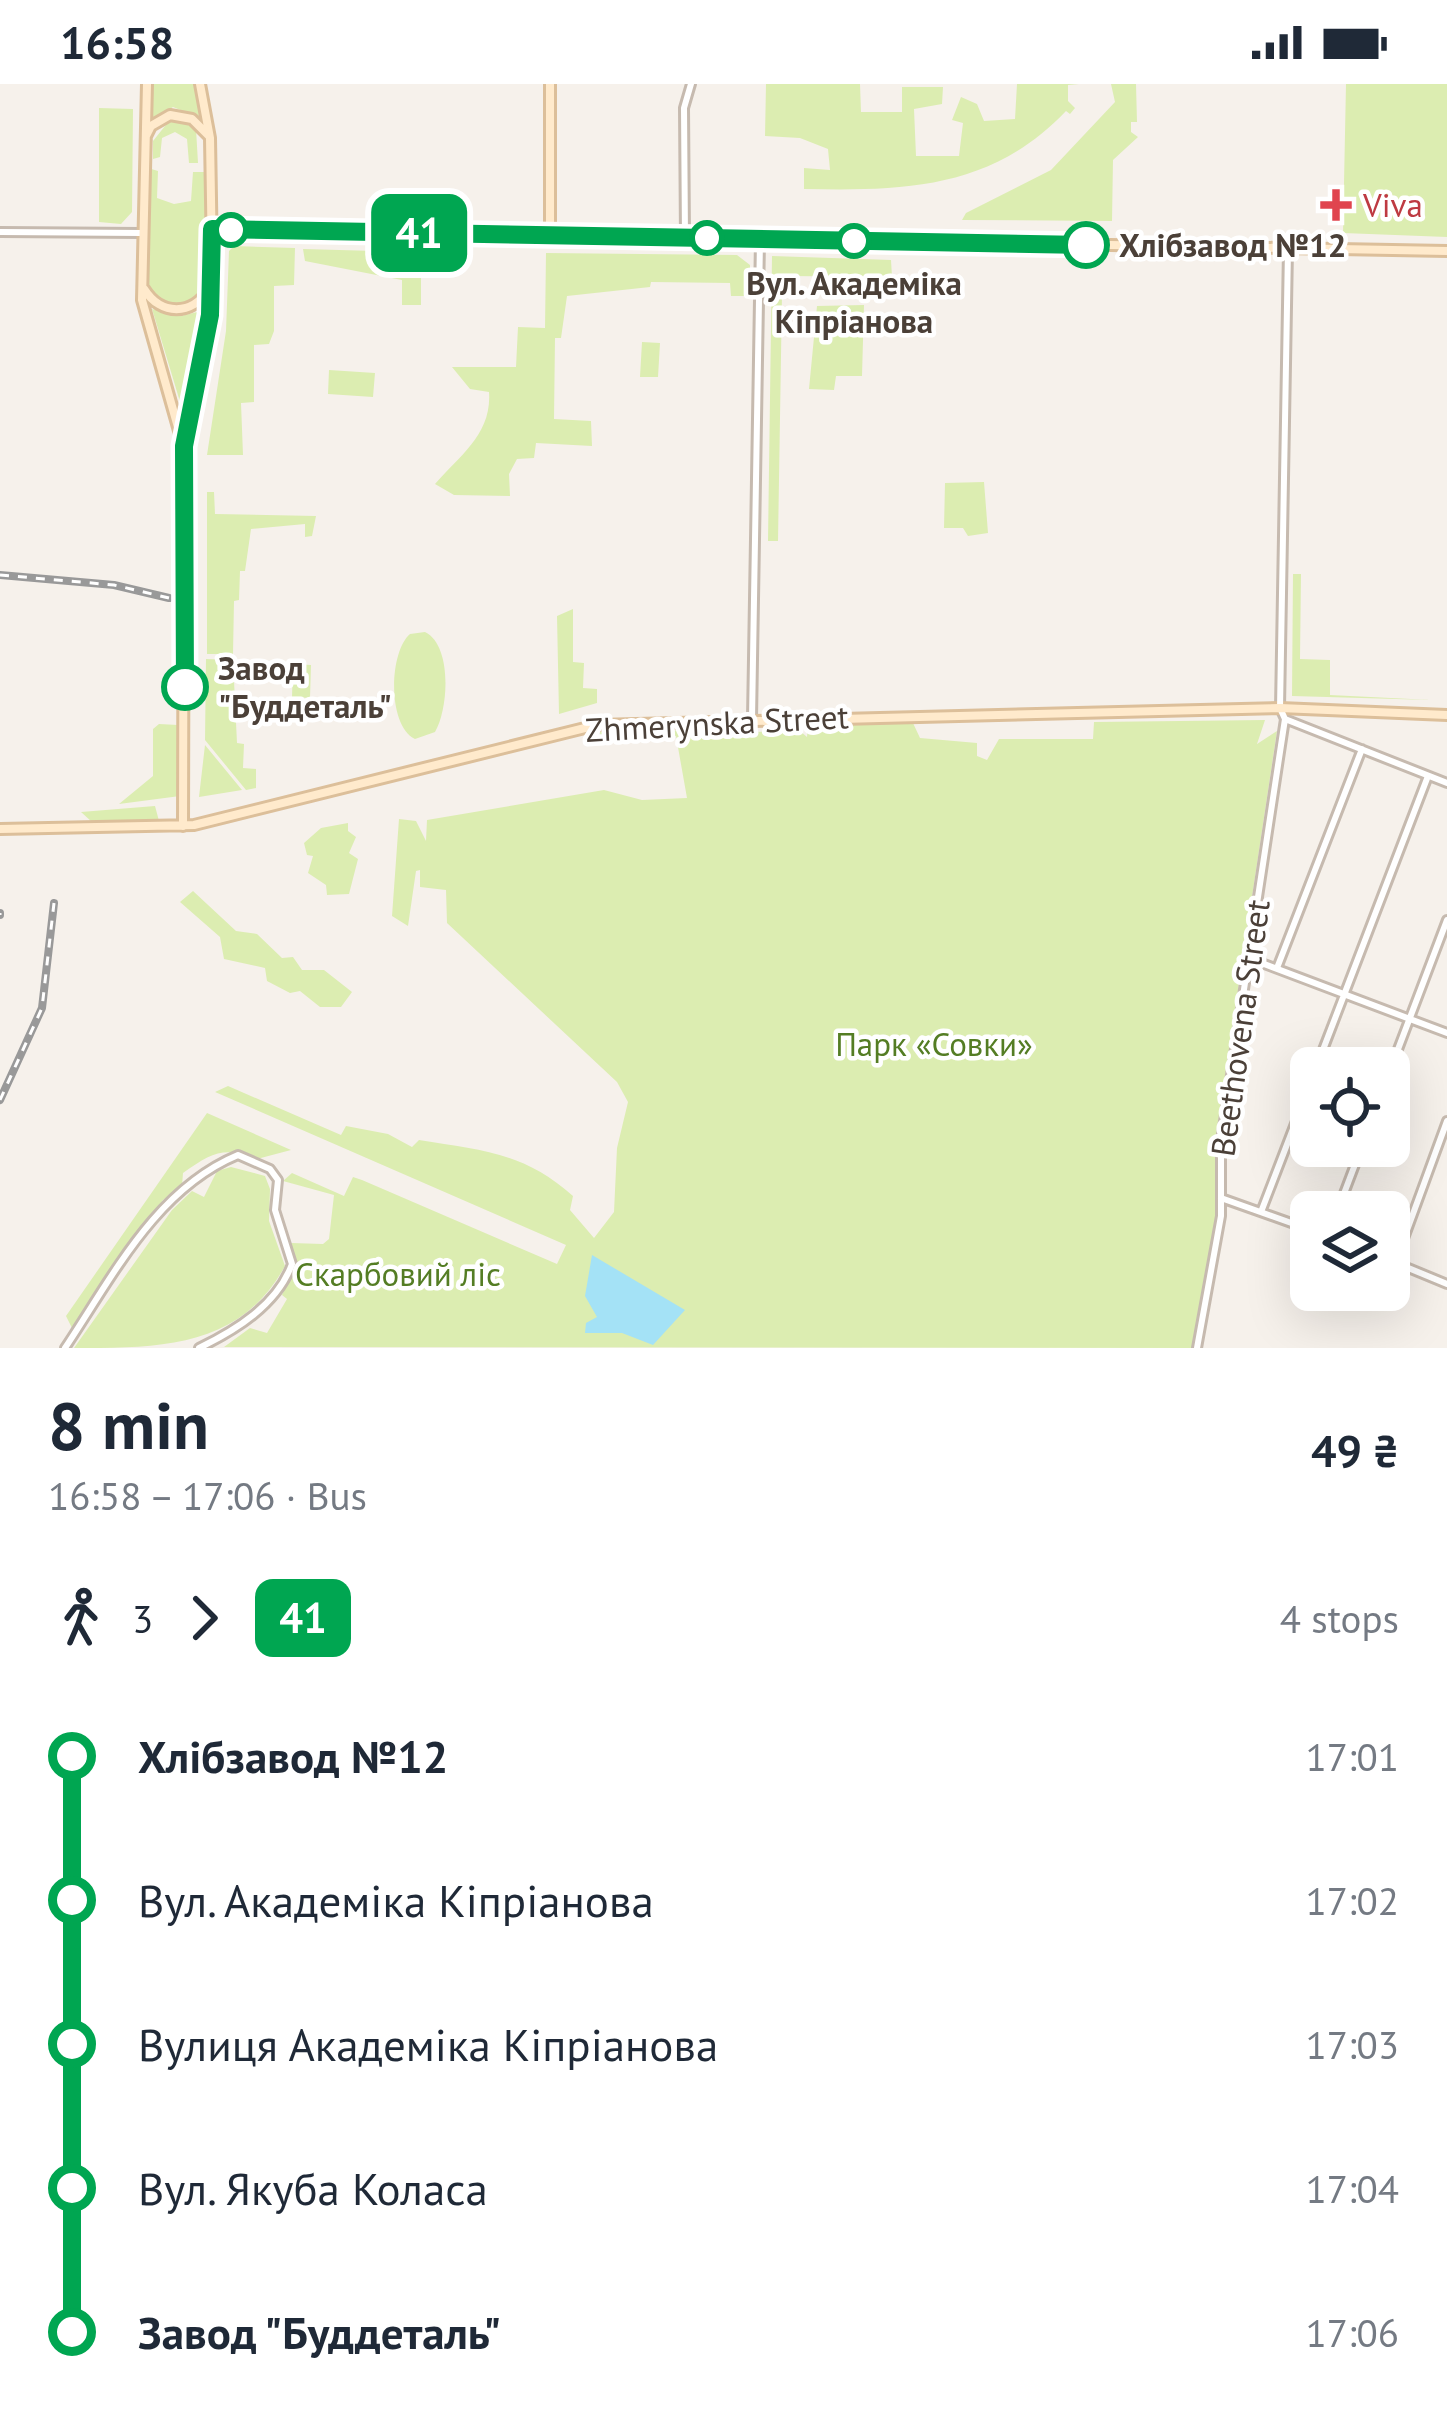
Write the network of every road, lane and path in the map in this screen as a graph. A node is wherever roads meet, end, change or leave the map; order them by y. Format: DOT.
graph roads {
  1 [pos="147,84"];
  2 [pos="200,84"];
  3 [pos="550,84"];
  4 [pos="691,84"];
  5 [pos="210,138"];
  6 [pos="142,147"];
  7 [pos="212,229"];
  8 [pos="0,232"];
  9 [pos="142,233"];
  10 [pos="550,236"];
  11 [pos="686,238"];
  12 [pos="760,239"];
  13 [pos="1288,249"];
  14 [pos="1447,251"];
  15 [pos="211,282"];
  16 [pos="142,283"];
  17 [pos="184,446"];
  18 [pos="1280,708"];
  19 [pos="1447,715"];
  20 [pos="752,719"];
  21 [pos="1285,719"];
  22 [pos="1362,749"];
  23 [pos="1428,776"];
  24 [pos="1447,783"];
  25 [pos="183,826"];
  26 [pos="0,830"];
  27 [pos="1447,920"];
  28 [pos="1251,959"];
  29 [pos="1277,968"];
  30 [pos="1344,993"];
  31 [pos="1410,1019"];
  32 [pos="1447,1033"];
  33 [pos="1324,1047"];
  34 [pos="1399,1047"];
  35 [pos="1447,1121"];
  36 [pos="1290,1137"];
  37 [pos="1221,1198"];
  38 [pos="1261,1212"];
  39 [pos="1410,1216"];
  40 [pos="1290,1222"];
  41 [pos="1410,1269"];
  42 [pos="1447,1284"];
  43 [pos="65,1348"];
  44 [pos="199,1348"];
  45 [pos="1197,1348"];
  1 -- 6 [label="main road"];
  2 -- 5 [label="main road"];
  3 -- 10 [label="main road"];
  4 -- 11 [label="street"];
  5 -- 6 [label="main road"];
  5 -- 7 [label="main road"];
  6 -- 9 [label="main road"];
  7 -- 10 [label="main road"];
  7 -- 15 [label="main road"];
  8 -- 9 [label="street"];
  9 -- 16 [label="main road"];
  10 -- 11 [label="main road"];
  11 -- 12 [label="main road"];
  12 -- 13 [label="main road"];
  12 -- 20 [label="street"];
  13 -- 14 [label="main road"];
  13 -- 18 [label="street"];
  15 -- 16 [label="main road"];
  15 -- 17 [label="main road"];
  16 -- 17 [label="main road"];
  17 -- 25 [label="main road"];
  18 -- 19 [label="main road, Zhmerynska Street"];
  18 -- 20 [label="main road, Zhmerynska Street"];
  18 -- 21 [label="street"];
  20 -- 25 [label="main road, Zhmerynska Street"];
  21 -- 22 [label="street"];
  21 -- 28 [label="street, Beethovena Street"];
  22 -- 23 [label="street"];
  22 -- 29 [label="street"];
  23 -- 24 [label="street"];
  23 -- 30 [label="street"];
  25 -- 26 [label="main road, Zhmerynska Street"];
  27 -- 31 [label="street"];
  28 -- 29 [label="street"];
  28 -- 37 [label="street, Beethovena Street"];
  29 -- 30 [label="street"];
  30 -- 31 [label="street"];
  30 -- 33 [label="street"];
  31 -- 32 [label="street"];
  31 -- 34 [label="street"];
  35 -- 39 [label="street"];
  36 -- 38 [label="street"];
  37 -- 38 [label="street"];
  37 -- 45 [label="street, Beethovena Street"];
  38 -- 40 [label="street"];
  41 -- 42 [label="street"];
  43 -- 44 [label="street"];
}
